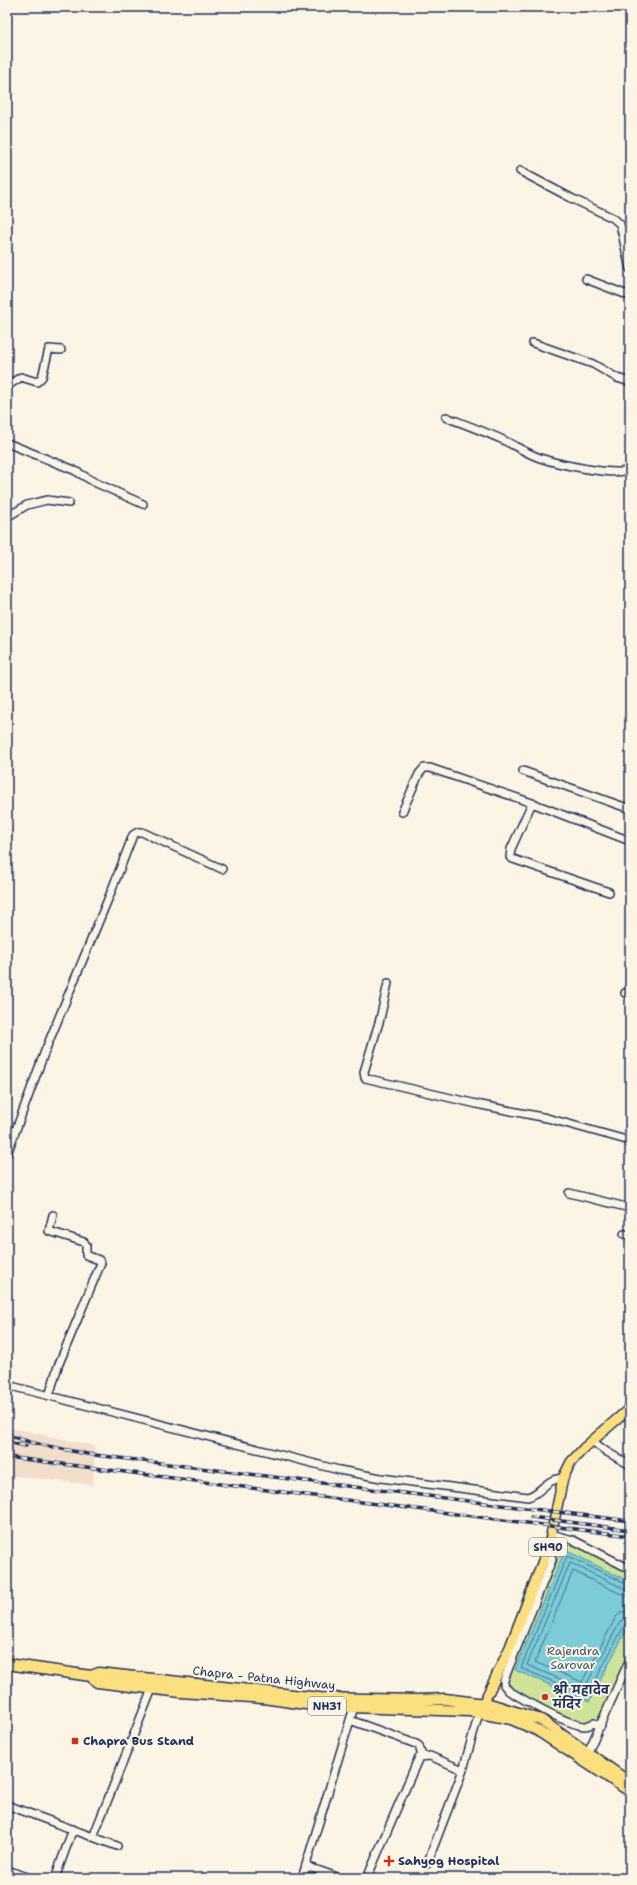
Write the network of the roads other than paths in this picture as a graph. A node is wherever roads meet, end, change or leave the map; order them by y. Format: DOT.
graph roads {
  1 [pos="520,171"];
  2 [pos="630,269"];
  3 [pos="586,278"];
  4 [pos="630,296"];
  5 [pos="533,343"];
  6 [pos="61,350"];
  7 [pos="630,382"];
  8 [pos="7,386"];
  9 [pos="446,417"];
  10 [pos="7,443"];
  11 [pos="630,469"];
  12 [pos="69,503"];
  13 [pos="143,504"];
  14 [pos="7,517"];
  15 [pos="523,770"];
  16 [pos="532,803"];
  17 [pos="630,809"];
  18 [pos="402,812"];
  19 [pos="630,841"];
  20 [pos="222,869"];
  21 [pos="609,892"];
  22 [pos="388,983"];
  23 [pos="630,1141"];
  24 [pos="7,1154"];
  25 [pos="569,1192"];
  26 [pos="630,1208"];
  27 [pos="53,1216"];
  28 [pos="7,1385"];
  29 [pos="49,1396"];
  30 [pos="630,1408"];
  31 [pos="592,1441"];
  32 [pos="630,1465"];
  33 [pos="563,1478"];
  34 [pos="552,1534"];
  35 [pos="549,1545"];
  36 [pos="630,1569"];
  37 [pos="630,1659"];
  38 [pos="7,1664"];
  39 [pos="627,1672"];
  40 [pos="91,1676"];
  41 [pos="152,1688"];
  42 [pos="354,1707"];
  43 [pos="481,1708"];
  44 [pos="350,1720"];
  45 [pos="601,1726"];
  46 [pos="588,1752"];
  47 [pos="422,1756"];
  48 [pos="463,1770"];
  49 [pos="630,1787"];
  50 [pos="7,1805"];
  51 [pos="73,1829"];
  52 [pos="93,1837"];
  53 [pos="117,1846"];
  54 [pos="427,1864"];
  55 [pos="306,1866"];
  56 [pos="7,1870"];
  57 [pos="30,1878"];
  58 [pos="55,1878"];
  59 [pos="302,1878"];
  60 [pos="340,1878"];
  61 [pos="367,1878"];
  1 -- 2 [label="street"];
  3 -- 4 [label="street"];
  5 -- 7 [label="street"];
  6 -- 8 [label="street"];
  9 -- 11 [label="street"];
  10 -- 13 [label="street"];
  12 -- 14 [label="street"];
  15 -- 17 [label="street"];
  16 -- 18 [label="street"];
  16 -- 19 [label="street"];
  16 -- 21 [label="street"];
  20 -- 24 [label="street"];
  22 -- 23 [label="street"];
  25 -- 26 [label="street"];
  27 -- 29 [label="street"];
  28 -- 29 [label="street"];
  29 -- 33 [label="street"];
  30 -- 31 [label="main road, SH90"];
  31 -- 32 [label="street"];
  31 -- 33 [label="main road, SH90"];
  33 -- 34 [label="main road, SH90"];
  34 -- 35 [label="main road, SH90"];
  34 -- 36 [label="street"];
  35 -- 43 [label="main road, SH90"];
  35 -- 45 [label="street"];
  37 -- 39 [label="street"];
  38 -- 40 [label="highway, Chapra - Patna Highway / NH31"];
  39 -- 45 [label="street"];
  40 -- 41 [label="highway, Chapra - Patna Highway / NH31"];
  40 -- 43 [label="highway, Chapra - Patna Highway / NH31"];
  41 -- 42 [label="highway, Chapra - Patna Highway / NH31"];
  41 -- 52 [label="street"];
  42 -- 43 [label="highway, Chapra - Patna Highway / NH31"];
  42 -- 44 [label="street"];
  43 -- 46 [label="highway, Chapra - Patna Highway / NH31"];
  43 -- 48 [label="street"];
  43 -- 49 [label="highway, Chapra - Patna Highway / NH31"];
  44 -- 47 [label="street"];
  44 -- 55 [label="street"];
  45 -- 46 [label="street"];
  46 -- 49 [label="highway, Chapra - Patna Highway / NH31"];
  47 -- 48 [label="street"];
  47 -- 61 [label="street"];
  48 -- 54 [label="street"];
  50 -- 51 [label="street"];
  51 -- 52 [label="street"];
  51 -- 58 [label="street"];
  52 -- 53 [label="street"];
  55 -- 59 [label="street"];
  55 -- 60 [label="street"];
  56 -- 57 [label="street"];
}
